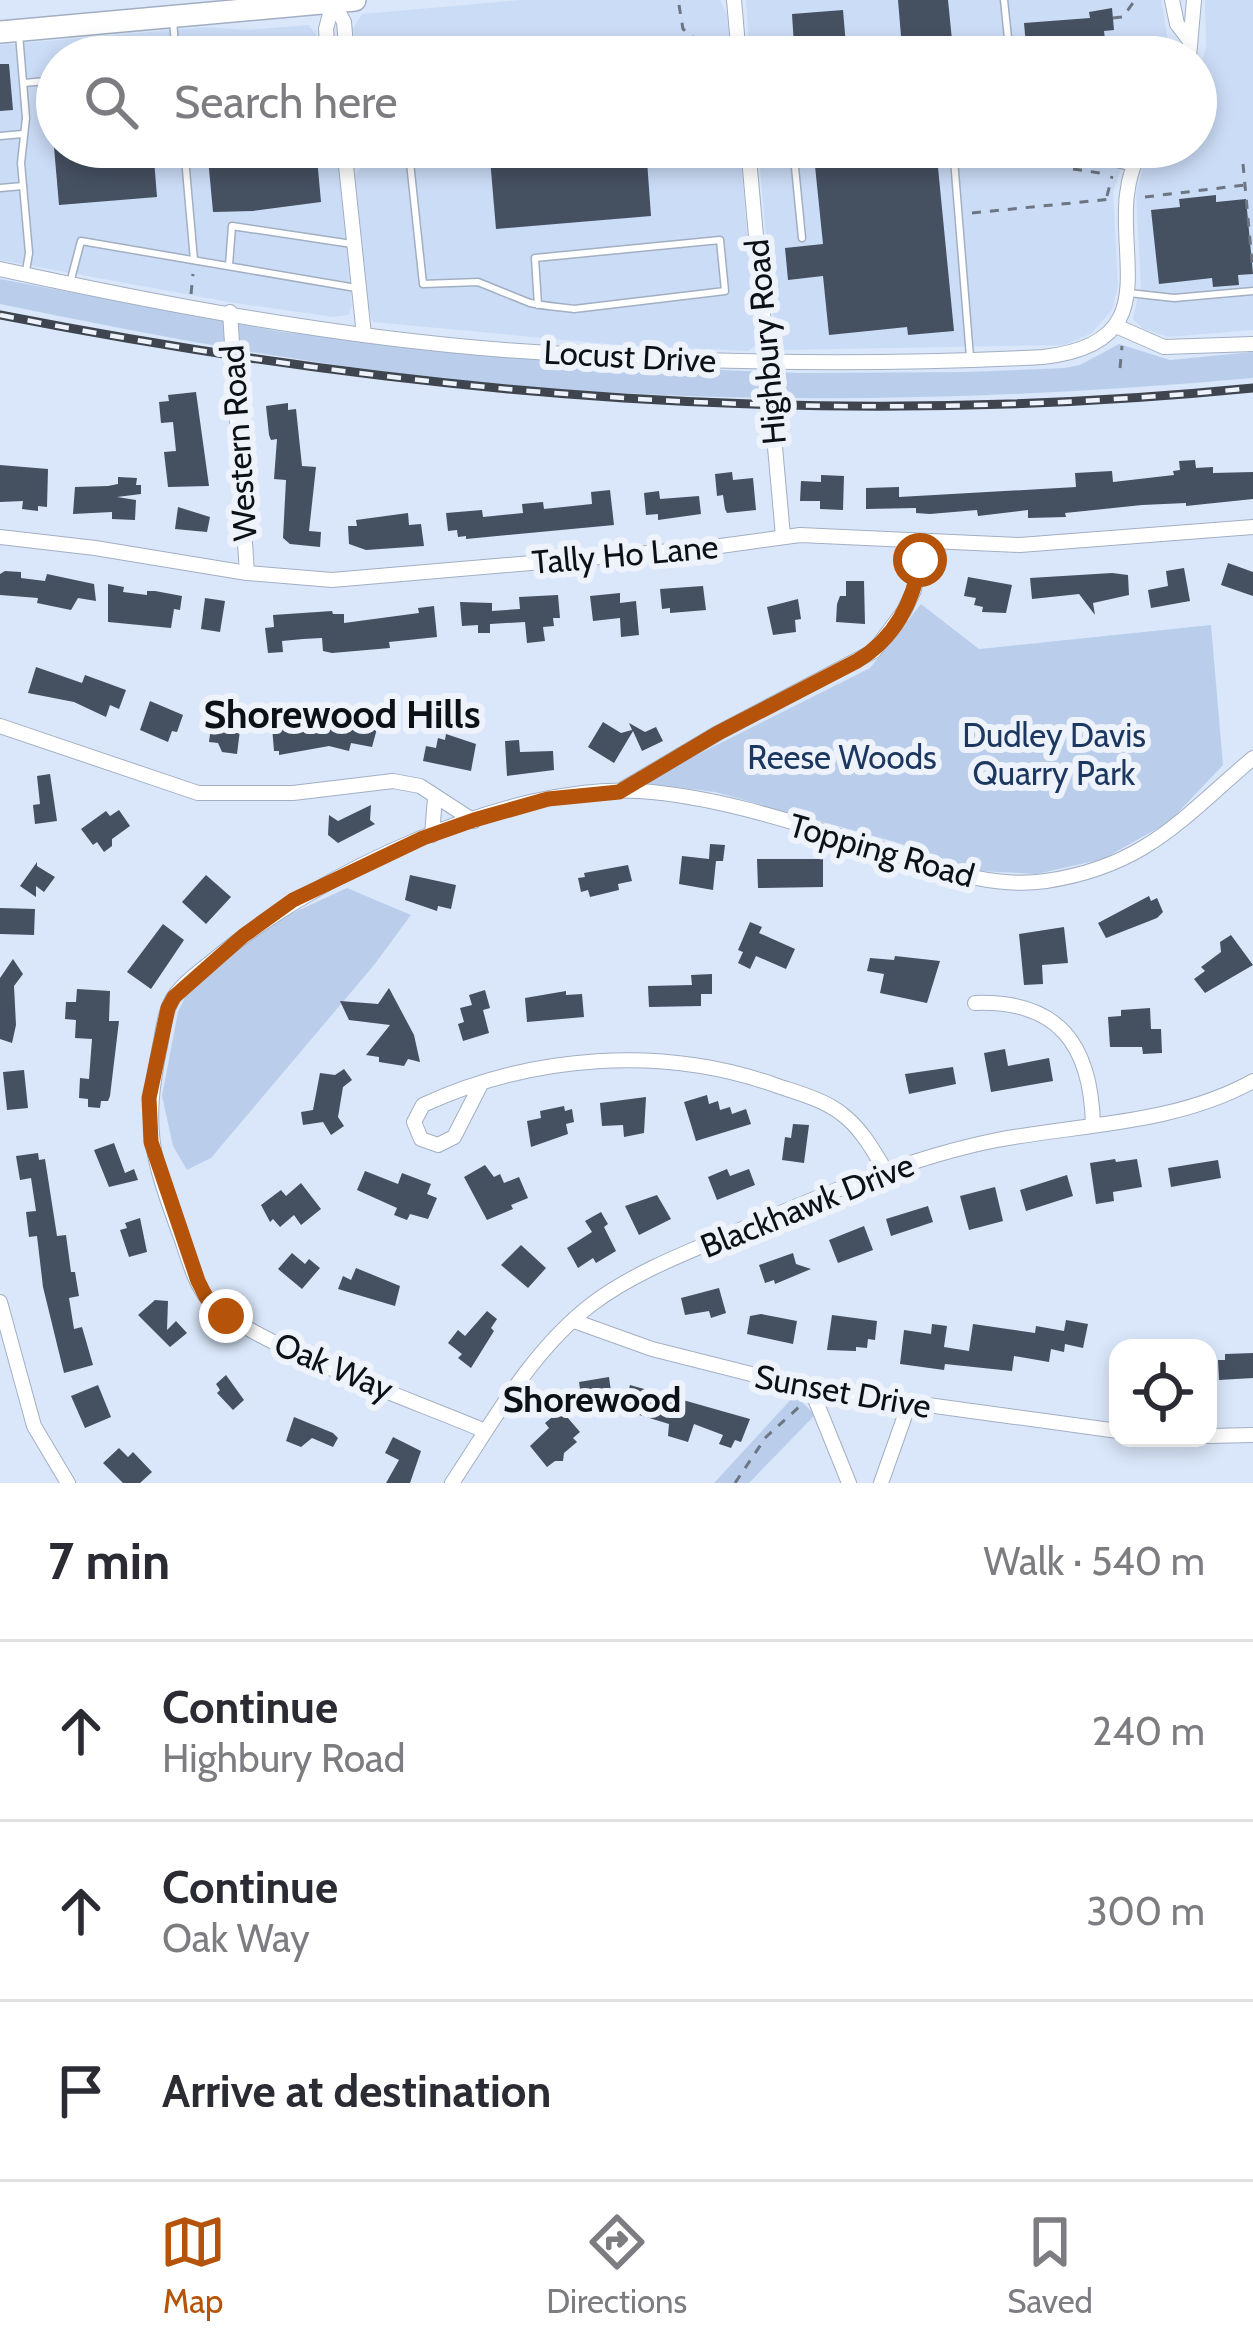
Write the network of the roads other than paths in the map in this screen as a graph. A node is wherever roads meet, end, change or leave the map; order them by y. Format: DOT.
graph roads {
  1 [pos="285,0"];
  2 [pos="734,0"];
  3 [pos="1004,0"];
  4 [pos="1172,0"];
  5 [pos="1194,0"];
  6 [pos="341,1"];
  7 [pos="247,10"];
  8 [pos="172,16"];
  9 [pos="9,31"];
  10 [pos="174,36"];
  11 [pos="327,36"];
  12 [pos="345,36"];
  13 [pos="737,36"];
  14 [pos="1008,36"];
  15 [pos="1183,36"];
  16 [pos="1190,36"];
  17 [pos="36,82"];
  18 [pos="24,83"];
  19 [pos="23,134"];
  20 [pos="0,136"];
  21 [pos="186,168"];
  22 [pos="348,168"];
  23 [pos="411,168"];
  24 [pos="750,168"];
  25 [pos="795,168"];
  26 [pos="954,168"];
  27 [pos="1130,168"];
  28 [pos="23,186"];
  29 [pos="0,188"];
  30 [pos="802,238"];
  31 [pos="355,244"];
  32 [pos="194,260"];
  33 [pos="229,265"];
  34 [pos="0,269"];
  35 [pos="25,275"];
  36 [pos="70,283"];
  37 [pos="360,288"];
  38 [pos="1253,291"];
  39 [pos="1130,293"];
  40 [pos="538,304"];
  41 [pos="230,312"];
  42 [pos="1117,326"];
  43 [pos="364,335"];
  44 [pos="1253,344"];
  45 [pos="970,361"];
  46 [pos="767,363"];
  47 [pos="1253,527"];
  48 [pos="783,536"];
  49 [pos="0,537"];
  50 [pos="923,543"];
  51 [pos="247,573"];
  52 [pos="0,726"];
  53 [pos="1253,758"];
  54 [pos="619,792"];
  55 [pos="435,798"];
  56 [pos="474,820"];
  57 [pos="432,835"];
  58 [pos="975,1003"];
  59 [pos="1253,1081"];
  60 [pos="481,1085"];
  61 [pos="1093,1125"];
  62 [pos="887,1173"];
  63 [pos="0,1302"];
  64 [pos="574,1321"];
  65 [pos="813,1392"];
  66 [pos="909,1404"];
  67 [pos="485,1431"];
  68 [pos="1109,1431"];
  69 [pos="1253,1435"];
  70 [pos="1217,1436"];
  71 [pos="68,1483"];
  72 [pos="452,1483"];
  73 [pos="849,1483"];
  74 [pos="881,1483"];
  1 -- 7 [label="main road"];
  2 -- 13 [label="street"];
  3 -- 14 [label="lane"];
  4 -- 15 [label="street"];
  5 -- 16 [label="street"];
  6 -- 7 [label="main road"];
  6 -- 11 [label="street"];
  6 -- 12 [label="street"];
  7 -- 8 [label="main road"];
  8 -- 9 [label="main road"];
  8 -- 10 [label="lane"];
  9 -- 18 [label="lane"];
  17 -- 18 [label="lane"];
  18 -- 19 [label="lane"];
  19 -- 20 [label="lane"];
  19 -- 28 [label="lane"];
  21 -- 32 [label="lane"];
  22 -- 31 [label="street"];
  23 -- 40 [label="lane"];
  24 -- 46 [label="street, Highbury Road"];
  25 -- 30 [label="lane"];
  26 -- 45 [label="lane"];
  27 -- 39 [label="street"];
  28 -- 29 [label="lane"];
  28 -- 35 [label="lane"];
  31 -- 33 [label="lane"];
  31 -- 37 [label="street"];
  32 -- 33 [label="lane"];
  32 -- 36 [label="lane"];
  33 -- 37 [label="lane"];
  34 -- 35 [label="street, Locust Drive"];
  35 -- 36 [label="street, Locust Drive"];
  36 -- 41 [label="street, Locust Drive"];
  37 -- 43 [label="street"];
  38 -- 39 [label="lane"];
  39 -- 42 [label="street"];
  40 -- 40 [label="lane"];
  41 -- 43 [label="street, Locust Drive"];
  41 -- 51 [label="street, Western Road"];
  42 -- 44 [label="street"];
  42 -- 45 [label="street, Locust Drive"];
  43 -- 46 [label="street, Locust Drive"];
  45 -- 46 [label="street, Locust Drive"];
  46 -- 48 [label="street, Highbury Road"];
  47 -- 50 [label="street, Tally Ho Lane"];
  48 -- 50 [label="street, Tally Ho Lane"];
  48 -- 51 [label="street, Tally Ho Lane"];
  49 -- 51 [label="street, Tally Ho Lane"];
  50 -- 54 [label="street"];
  52 -- 55 [label="street"];
  53 -- 54 [label="street, Topping Road"];
  54 -- 56 [label="street"];
  55 -- 56 [label="street"];
  55 -- 57 [label="street"];
  56 -- 57 [label="street, Oak Way"];
  57 -- 67 [label="street, Oak Way"];
  58 -- 61 [label="street"];
  59 -- 61 [label="street, Blackhawk Drive"];
  60 -- 60 [label="street"];
  60 -- 62 [label="street"];
  61 -- 62 [label="street, Blackhawk Drive"];
  62 -- 64 [label="street, Blackhawk Drive"];
  63 -- 71 [label="street"];
  64 -- 65 [label="street, Sunset Drive"];
  64 -- 67 [label="street, Blackhawk Drive"];
  65 -- 66 [label="street, Sunset Drive"];
  65 -- 73 [label="street"];
  66 -- 68 [label="street, Sunset Drive"];
  66 -- 74 [label="street"];
  67 -- 72 [label="street, Blackhawk Drive"];
  69 -- 70 [label="street"];
}
